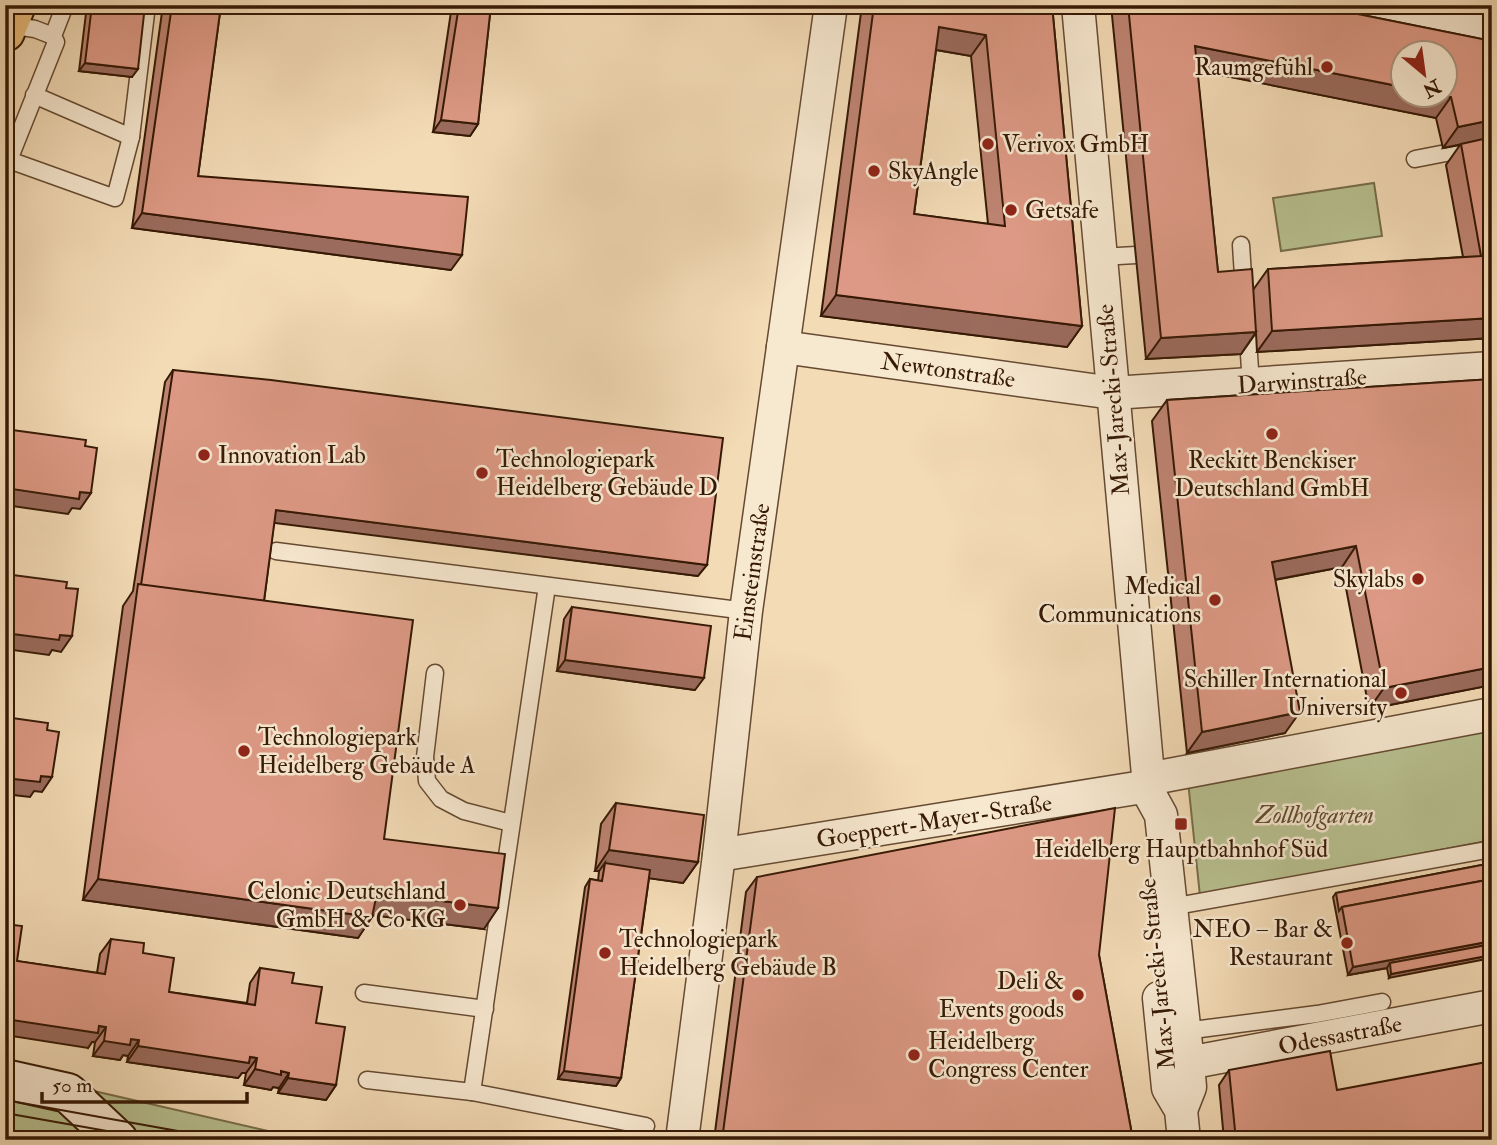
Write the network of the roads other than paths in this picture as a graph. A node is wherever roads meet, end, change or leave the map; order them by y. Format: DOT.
graph roads {
  1 [pos="65,5"];
  2 [pos="147,5"];
  3 [pos="831,5"];
  4 [pos="1078,5"];
  5 [pos="1380,5"];
  6 [pos="10,21"];
  7 [pos="1492,27"];
  8 [pos="54,36"];
  9 [pos="34,95"];
  10 [pos="131,137"];
  11 [pos="1492,144"];
  12 [pos="1415,159"];
  13 [pos="1241,245"];
  14 [pos="1136,255"];
  15 [pos="1100,257"];
  16 [pos="783,347"];
  17 [pos="1492,368"];
  18 [pos="1251,385"];
  19 [pos="1113,393"];
  20 [pos="276,551"];
  21 [pos="547,586"];
  22 [pos="746,611"];
  23 [pos="435,673"];
  24 [pos="1492,714"];
  25 [pos="1149,787"];
  26 [pos="511,822"];
  27 [pos="1492,849"];
  28 [pos="719,855"];
  29 [pos="1171,907"];
  30 [pos="364,993"];
  31 [pos="1382,1002"];
  32 [pos="1492,1006"];
  33 [pos="485,1009"];
  34 [pos="1185,1031"];
  35 [pos="1188,1063"];
  36 [pos="5,1079"];
  37 [pos="367,1080"];
  38 [pos="472,1092"];
  39 [pos="1183,1125"];
  40 [pos="646,1126"];
  41 [pos="118,1140"];
  42 [pos="682,1140"];
  1 -- 8 [label="lane"];
  2 -- 10 [label="lane"];
  3 -- 16 [label="street, Einsteinstraße"];
  4 -- 15 [label="street, Max-Jarecki-Straße"];
  5 -- 7 [label="street"];
  6 -- 8 [label="lane"];
  8 -- 9 [label="lane"];
  9 -- 10 [label="lane"];
  9 -- 10 [label="lane"];
  11 -- 12 [label="lane"];
  13 -- 18 [label="lane"];
  14 -- 15 [label="lane"];
  15 -- 19 [label="street, Max-Jarecki-Straße"];
  16 -- 19 [label="street, Newtonstraße"];
  16 -- 22 [label="street, Einsteinstraße"];
  17 -- 18 [label="street, Darwinstraße"];
  18 -- 19 [label="street, Darwinstraße"];
  19 -- 25 [label="street, Max-Jarecki-Straße"];
  20 -- 21 [label="lane"];
  21 -- 22 [label="lane"];
  21 -- 26 [label="lane"];
  22 -- 28 [label="street, Einsteinstraße"];
  23 -- 26 [label="lane"];
  24 -- 25 [label="street"];
  25 -- 28 [label="street, Goeppert-Mayer-Straße"];
  25 -- 29 [label="street, Max-Jarecki-Straße"];
  25 -- 39 [label="street, Max-Jarecki-Straße"];
  26 -- 33 [label="lane"];
  27 -- 29 [label="lane"];
  28 -- 42 [label="street, Einsteinstraße"];
  29 -- 34 [label="street, Max-Jarecki-Straße"];
  30 -- 33 [label="lane"];
  31 -- 34 [label="lane"];
  32 -- 35 [label="street, Odessastraße"];
  33 -- 38 [label="lane"];
  34 -- 35 [label="street, Max-Jarecki-Straße"];
  35 -- 39 [label="street, Max-Jarecki-Straße"];
  36 -- 41 [label="main road"];
  37 -- 38 [label="lane"];
  38 -- 40 [label="lane"];
}
